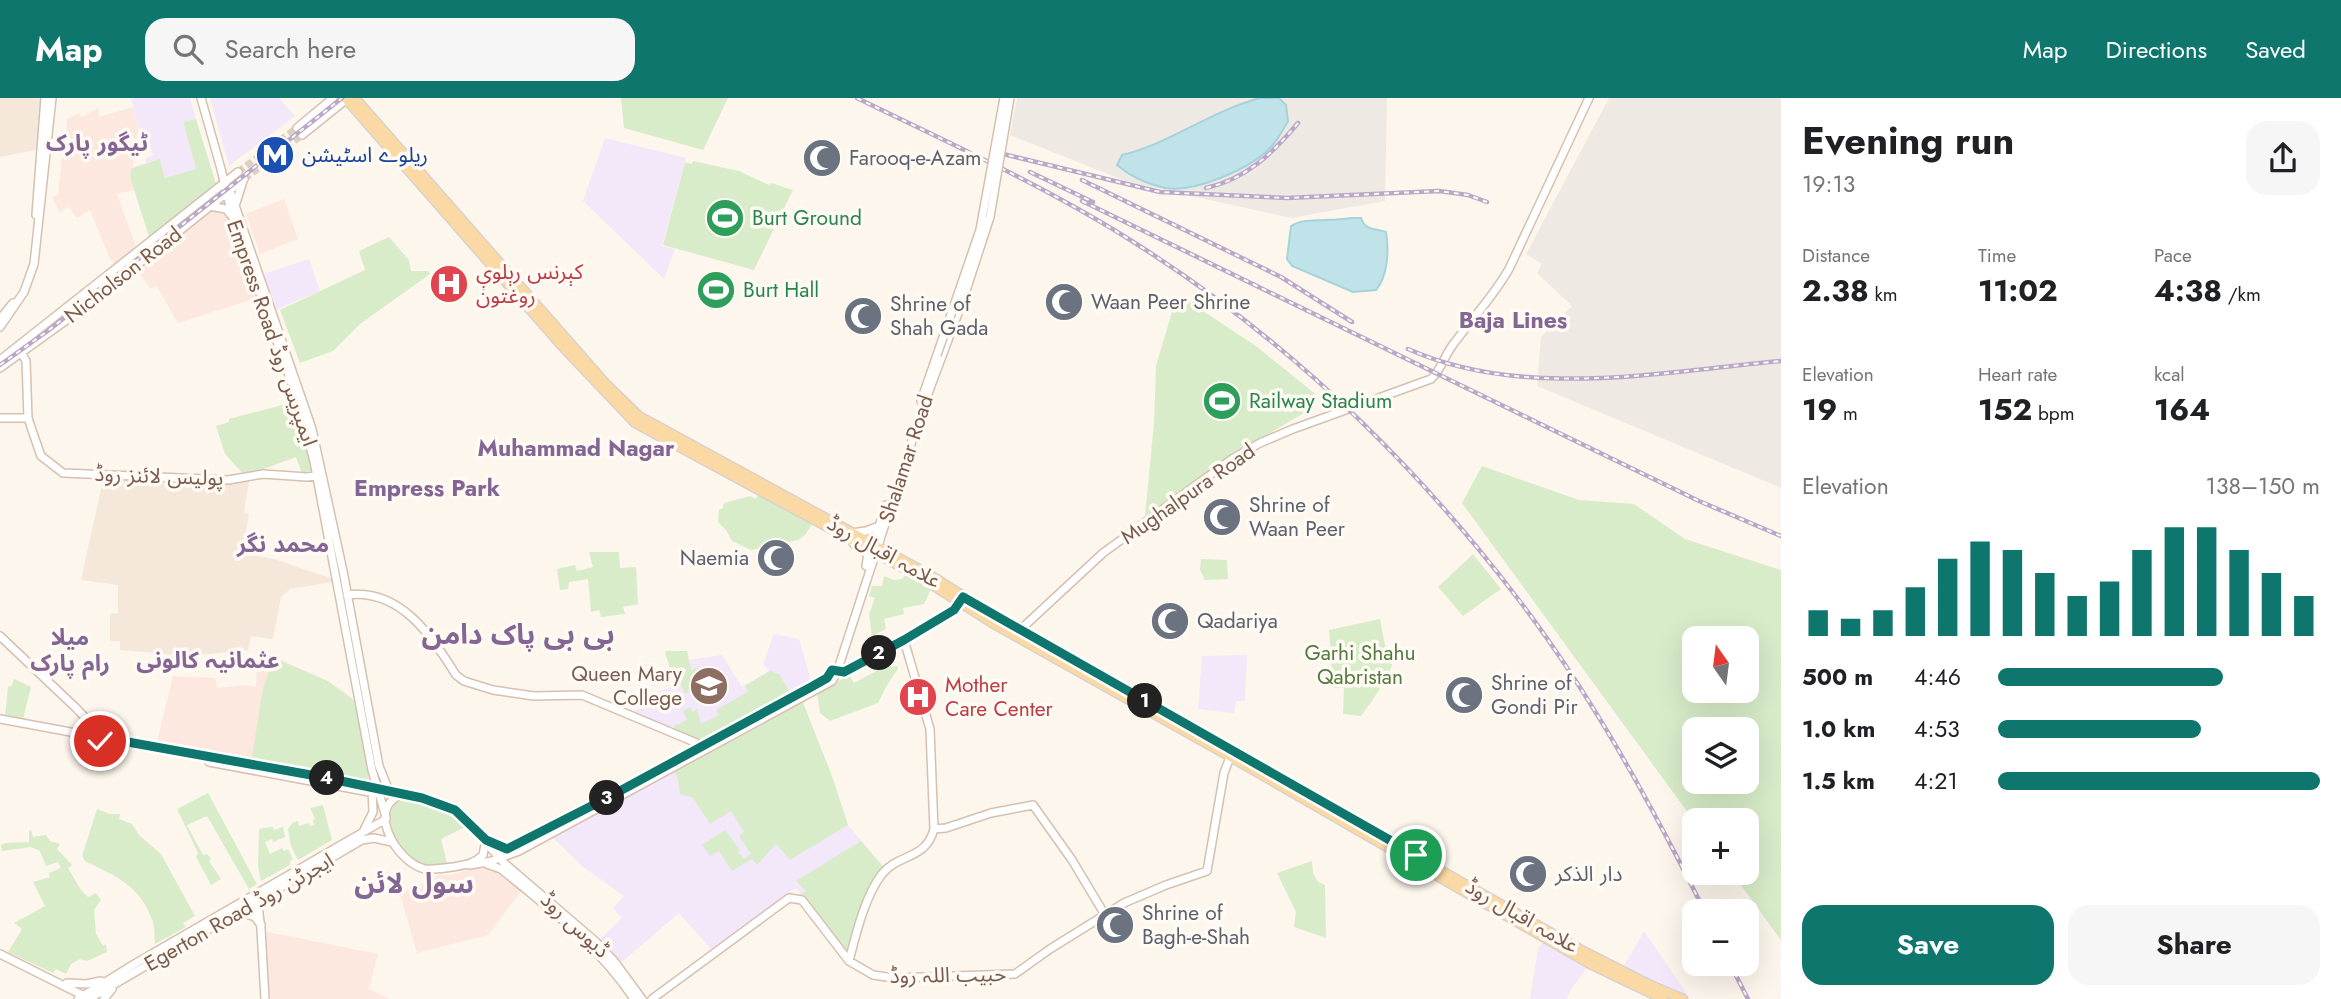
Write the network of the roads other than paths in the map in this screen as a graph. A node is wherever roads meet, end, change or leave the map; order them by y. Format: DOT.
graph roads {
  1 [pos="45,98"];
  2 [pos="52,98"];
  3 [pos="201,98"];
  4 [pos="333,98"];
  5 [pos="349,98"];
  6 [pos="1004,98"];
  7 [pos="1010,98"];
  8 [pos="1589,98"];
  9 [pos="297,128"];
  10 [pos="302,135"];
  11 [pos="238,172"];
  12 [pos="226,188"];
  13 [pos="210,206"];
  14 [pos="235,206"];
  15 [pos="232,215"];
  16 [pos="0,319"];
  17 [pos="0,327"];
  18 [pos="20,350"];
  19 [pos="940,356"];
  20 [pos="0,360"];
  21 [pos="0,368"];
  22 [pos="0,418"];
  23 [pos="28,418"];
  24 [pos="320,475"];
  25 [pos="880,530"];
  26 [pos="852,537"];
  27 [pos="876,549"];
  28 [pos="347,595"];
  29 [pos="961,600"];
  30 [pos="1020,630"];
  31 [pos="0,636"];
  32 [pos="904,640"];
  33 [pos="834,671"];
  34 [pos="1095,677"];
  35 [pos="0,721"];
  36 [pos="100,739"];
  37 [pos="701,747"];
  38 [pos="1232,753"];
  39 [pos="249,766"];
  40 [pos="372,773"];
  41 [pos="357,784"];
  42 [pos="376,790"];
  43 [pos="402,794"];
  44 [pos="386,818"];
  45 [pos="934,829"];
  46 [pos="363,831"];
  47 [pos="486,840"];
  48 [pos="392,842"];
  49 [pos="507,849"];
  50 [pos="501,859"];
  51 [pos="484,863"];
  52 [pos="470,865"];
  53 [pos="501,869"];
  54 [pos="257,897"];
  55 [pos="241,912"];
  56 [pos="1105,915"];
  57 [pos="1514,916"];
  58 [pos="261,925"];
  59 [pos="0,954"];
  60 [pos="849,961"];
  61 [pos="58,981"];
  62 [pos="111,982"];
  63 [pos="67,983"];
  64 [pos="88,997"];
  65 [pos="104,999"];
  66 [pos="264,999"];
  67 [pos="634,999"];
  68 [pos="642,999"];
  69 [pos="652,999"];
  70 [pos="1663,999"];
  71 [pos="1683,999"];
  1 -- 16 [label="main road"];
  2 -- 17 [label="main road"];
  3 -- 12 [label="main road, Empress Road ایمپریس روڈ"];
  4 -- 9 [label="main road"];
  5 -- 10 [label="main road"];
  5 -- 26 [label="main road, علامہ اقبال روڈ"];
  6 -- 19 [label="main road, bridge"];
  7 -- 19 [label="main road, bridge"];
  8 -- 30 [label="main road, Mughalpura Road"];
  11 -- 12 [label="main road, Nicholson Road"];
  12 -- 13 [label="main road, Nicholson Road"];
  12 -- 14 [label="main road, Empress Road ایمپریس روڈ"];
  12 -- 14 [label="main road, Nicholson Road"];
  12 -- 15 [label="main road, Empress Road ایمپریس روڈ"];
  12 -- 18 [label="main road, Nicholson Road"];
  13 -- 15 [label="main road"];
  13 -- 18 [label="main road, Nicholson Road"];
  14 -- 24 [label="main road, Empress Road ایمپریس روڈ"];
  15 -- 24 [label="main road, Empress Road ایمپریس روڈ"];
  18 -- 20 [label="main road, Nicholson Road"];
  18 -- 21 [label="main road, Nicholson Road"];
  18 -- 23 [label="main road, پولیس لائنز روڈ"];
  19 -- 25 [label="main road, Shalamar Road"];
  22 -- 23 [label="main road"];
  23 -- 24 [label="main road, پولیس لائنز روڈ"];
  24 -- 28 [label="main road, Empress Road ایمپریس روڈ"];
  24 -- 40 [label="main road, Empress Road ایمپریس روڈ"];
  25 -- 26 [label="main road"];
  25 -- 27 [label="main road, Shalamar Road"];
  25 -- 27 [label="main road"];
  26 -- 27 [label="main road, علامہ اقبال روڈ"];
  26 -- 33 [label="main road"];
  27 -- 29 [label="main road, علامہ اقبال روڈ"];
  27 -- 33 [label="main road, Shalamar Road"];
  28 -- 37 [label="main road"];
  28 -- 42 [label="main road, Empress Road ایمپریس روڈ"];
  29 -- 30 [label="main road, علامہ اقبال روڈ"];
  29 -- 32 [label="main road"];
  29 -- 34 [label="main road, علامہ اقبال روڈ"];
  30 -- 34 [label="main road, علامہ اقبال روڈ"];
  31 -- 36 [label="main road"];
  32 -- 33 [label="main road"];
  32 -- 45 [label="main road"];
  33 -- 37 [label="main road"];
  33 -- 50 [label="main road, Shalamar Road"];
  34 -- 38 [label="main road, علامہ اقبال روڈ"];
  35 -- 36 [label="main road"];
  36 -- 39 [label="main road"];
  37 -- 49 [label="main road"];
  38 -- 56 [label="main road, حبیب اللہ روڈ"];
  38 -- 57 [label="main road, علامہ اقبال روڈ"];
  39 -- 41 [label="main road"];
  39 -- 42 [label="main road"];
  40 -- 41 [label="main road"];
  40 -- 42 [label="main road, Empress Road ایمپریس روڈ"];
  41 -- 42 [label="main road"];
  42 -- 43 [label="main road"];
  42 -- 44 [label="main road, Empress Road ایمپریس روڈ"];
  42 -- 46 [label="main road"];
  43 -- 44 [label="main road"];
  43 -- 47 [label="main road"];
  44 -- 46 [label="main road"];
  44 -- 48 [label="main road"];
  45 -- 56 [label="main road"];
  45 -- 60 [label="main road"];
  46 -- 54 [label="main road"];
  47 -- 49 [label="main road"];
  47 -- 50 [label="main road, ڈیوس روڈ"];
  47 -- 52 [label="main road"];
  48 -- 52 [label="main road"];
  48 -- 54 [label="main road, Egerton Road ایجرٹن روڈ"];
  49 -- 50 [label="main road"];
  50 -- 51 [label="main road"];
  50 -- 53 [label="main road"];
  50 -- 68 [label="main road, ڈیوس روڈ"];
  51 -- 52 [label="main road"];
  51 -- 53 [label="main road, ڈیوس روڈ"];
  53 -- 67 [label="main road, ڈیوس روڈ"];
  54 -- 55 [label="main road, Egerton Road ایجرٹن روڈ"];
  54 -- 58 [label="main road"];
  54 -- 62 [label="main road, Egerton Road ایجرٹن روڈ"];
  55 -- 58 [label="main road"];
  55 -- 62 [label="main road, Egerton Road ایجرٹن روڈ"];
  56 -- 60 [label="main road, حبیب اللہ روڈ"];
  57 -- 70 [label="main road, علامہ اقبال روڈ"];
  57 -- 71 [label="main road, علامہ اقبال روڈ"];
  58 -- 66 [label="main road"];
  59 -- 61 [label="main road"];
  60 -- 69 [label="main road, حبیب اللہ روڈ"];
  61 -- 63 [label="main road"];
  61 -- 64 [label="main road"];
  62 -- 63 [label="main road"];
  62 -- 64 [label="main road, Egerton Road ایجرٹن روڈ"];
  62 -- 65 [label="main road"];
  63 -- 64 [label="main road"];
}
